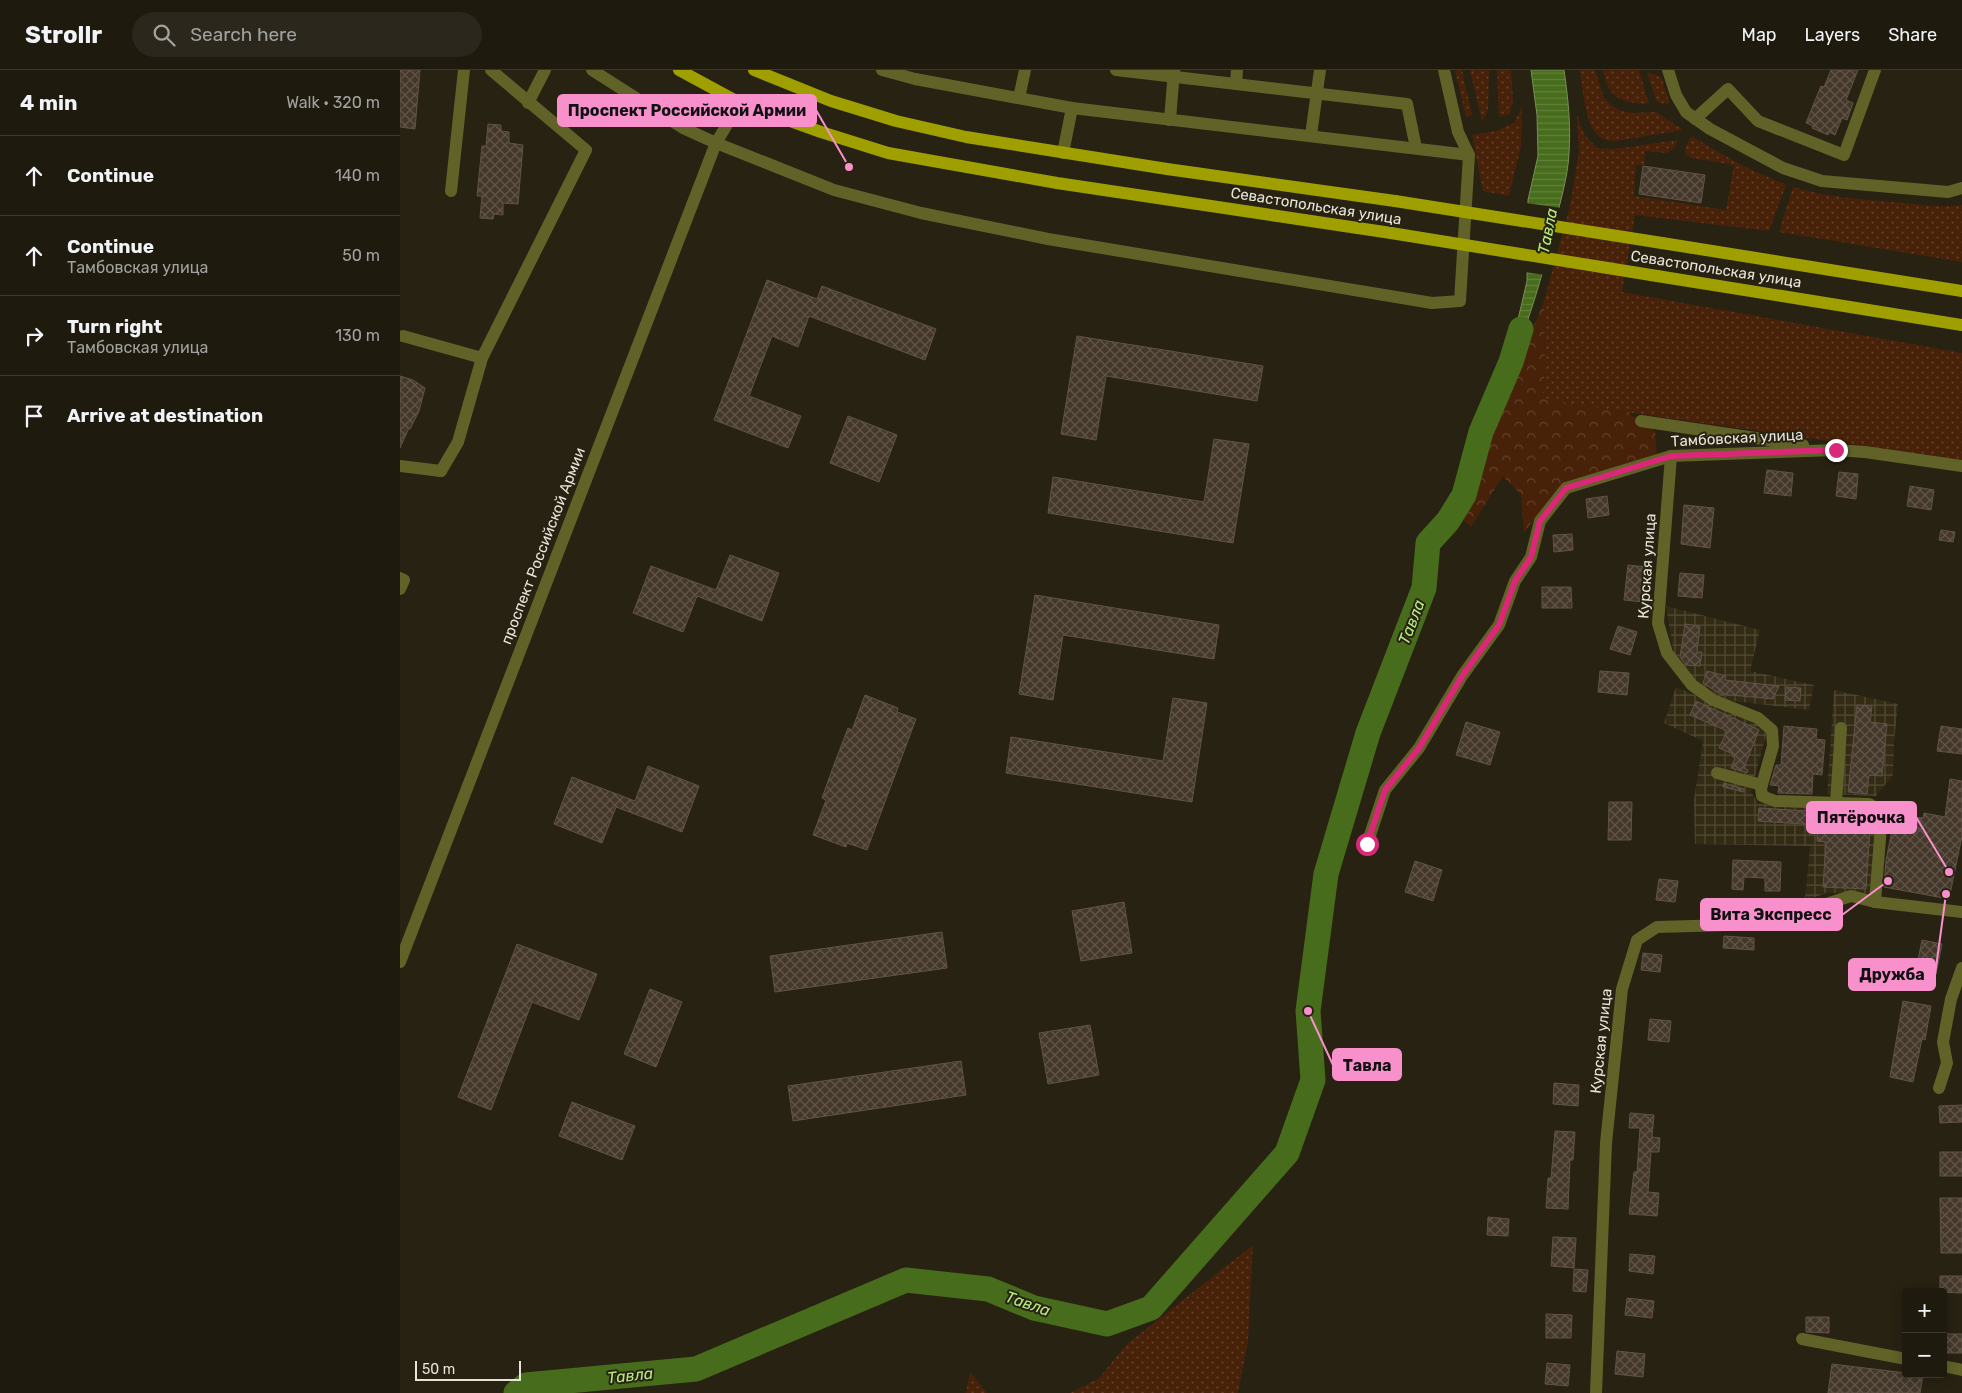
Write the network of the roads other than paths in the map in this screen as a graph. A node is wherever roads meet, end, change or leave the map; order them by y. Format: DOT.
graph roads {
  1 [pos="464,70"];
  2 [pos="491,70"];
  3 [pos="545,70"];
  4 [pos="592,70"];
  5 [pos="679,70"];
  6 [pos="754,70"];
  7 [pos="882,70"];
  8 [pos="1025,70"];
  9 [pos="1116,70"];
  10 [pos="1237,70"];
  11 [pos="1320,70"];
  12 [pos="1444,70"];
  13 [pos="1668,70"];
  14 [pos="1875,70"];
  15 [pos="1174,74"];
  16 [pos="1236,84"];
  17 [pos="1317,94"];
  18 [pos="1019,98"];
  19 [pos="528,103"];
  20 [pos="740,103"];
  21 [pos="1072,108"];
  22 [pos="1695,119"];
  23 [pos="1170,120"];
  24 [pos="1311,135"];
  25 [pos="716,143"];
  26 [pos="1416,148"];
  27 [pos="1063,153"];
  28 [pos="1470,155"];
  29 [pos="1962,188"];
  30 [pos="451,191"];
  31 [pos="1962,291"];
  32 [pos="1962,325"];
  33 [pos="403,336"];
  34 [pos="482,358"];
  35 [pos="1641,422"];
  36 [pos="1836,450"];
  37 [pos="1671,456"];
  38 [pos="400,466"];
  39 [pos="1962,466"];
  40 [pos="400,578"];
  41 [pos="400,589"];
  42 [pos="1841,728"];
  43 [pos="1717,773"];
  44 [pos="1762,785"];
  45 [pos="1836,803"];
  46 [pos="1367,844"];
  47 [pos="1875,902"];
  48 [pos="1962,912"];
  49 [pos="400,962"];
  50 [pos="1962,968"];
  51 [pos="1939,1088"];
  52 [pos="1802,1339"];
  53 [pos="1902,1358"];
  54 [pos="1947,1367"];
  55 [pos="1962,1370"];
  56 [pos="1596,1393"];
  1 -- 30 [label="street"];
  2 -- 19 [label="street"];
  3 -- 19 [label="street"];
  4 -- 25 [label="street"];
  5 -- 20 [label="main road, Севастопольская улица"];
  6 -- 27 [label="main road, Севастопольская улица"];
  7 -- 18 [label="street"];
  8 -- 18 [label="street"];
  9 -- 15 [label="street"];
  10 -- 16 [label="street"];
  11 -- 17 [label="street"];
  12 -- 28 [label="street"];
  13 -- 22 [label="street"];
  14 -- 22 [label="street"];
  15 -- 16 [label="street"];
  15 -- 23 [label="street"];
  16 -- 17 [label="street"];
  17 -- 24 [label="street"];
  17 -- 26 [label="street"];
  18 -- 21 [label="street"];
  19 -- 34 [label="street"];
  20 -- 25 [label="street, проспект Российской Армии"];
  20 -- 32 [label="main road, Севастопольская улица, bridge"];
  21 -- 23 [label="street"];
  21 -- 27 [label="street"];
  22 -- 29 [label="street"];
  23 -- 24 [label="street"];
  24 -- 26 [label="street"];
  25 -- 28 [label="street"];
  25 -- 49 [label="street, проспект Российской Армии"];
  26 -- 28 [label="street"];
  27 -- 31 [label="main road, Севастопольская улица, bridge"];
  33 -- 34 [label="street"];
  34 -- 38 [label="street"];
  35 -- 36 [label="street"];
  36 -- 37 [label="street, Тамбовская улица"];
  36 -- 39 [label="street, Тамбовская улица"];
  37 -- 44 [label="street, Курская улица"];
  37 -- 46 [label="street, Тамбовская улица"];
  40 -- 41 [label="street"];
  42 -- 45 [label="street"];
  43 -- 44 [label="street"];
  44 -- 45 [label="street"];
  45 -- 47 [label="street"];
  47 -- 48 [label="street, Курская улица"];
  47 -- 56 [label="street, Курская улица"];
  50 -- 51 [label="street"];
  52 -- 53 [label="street"];
  54 -- 55 [label="street"];
}
